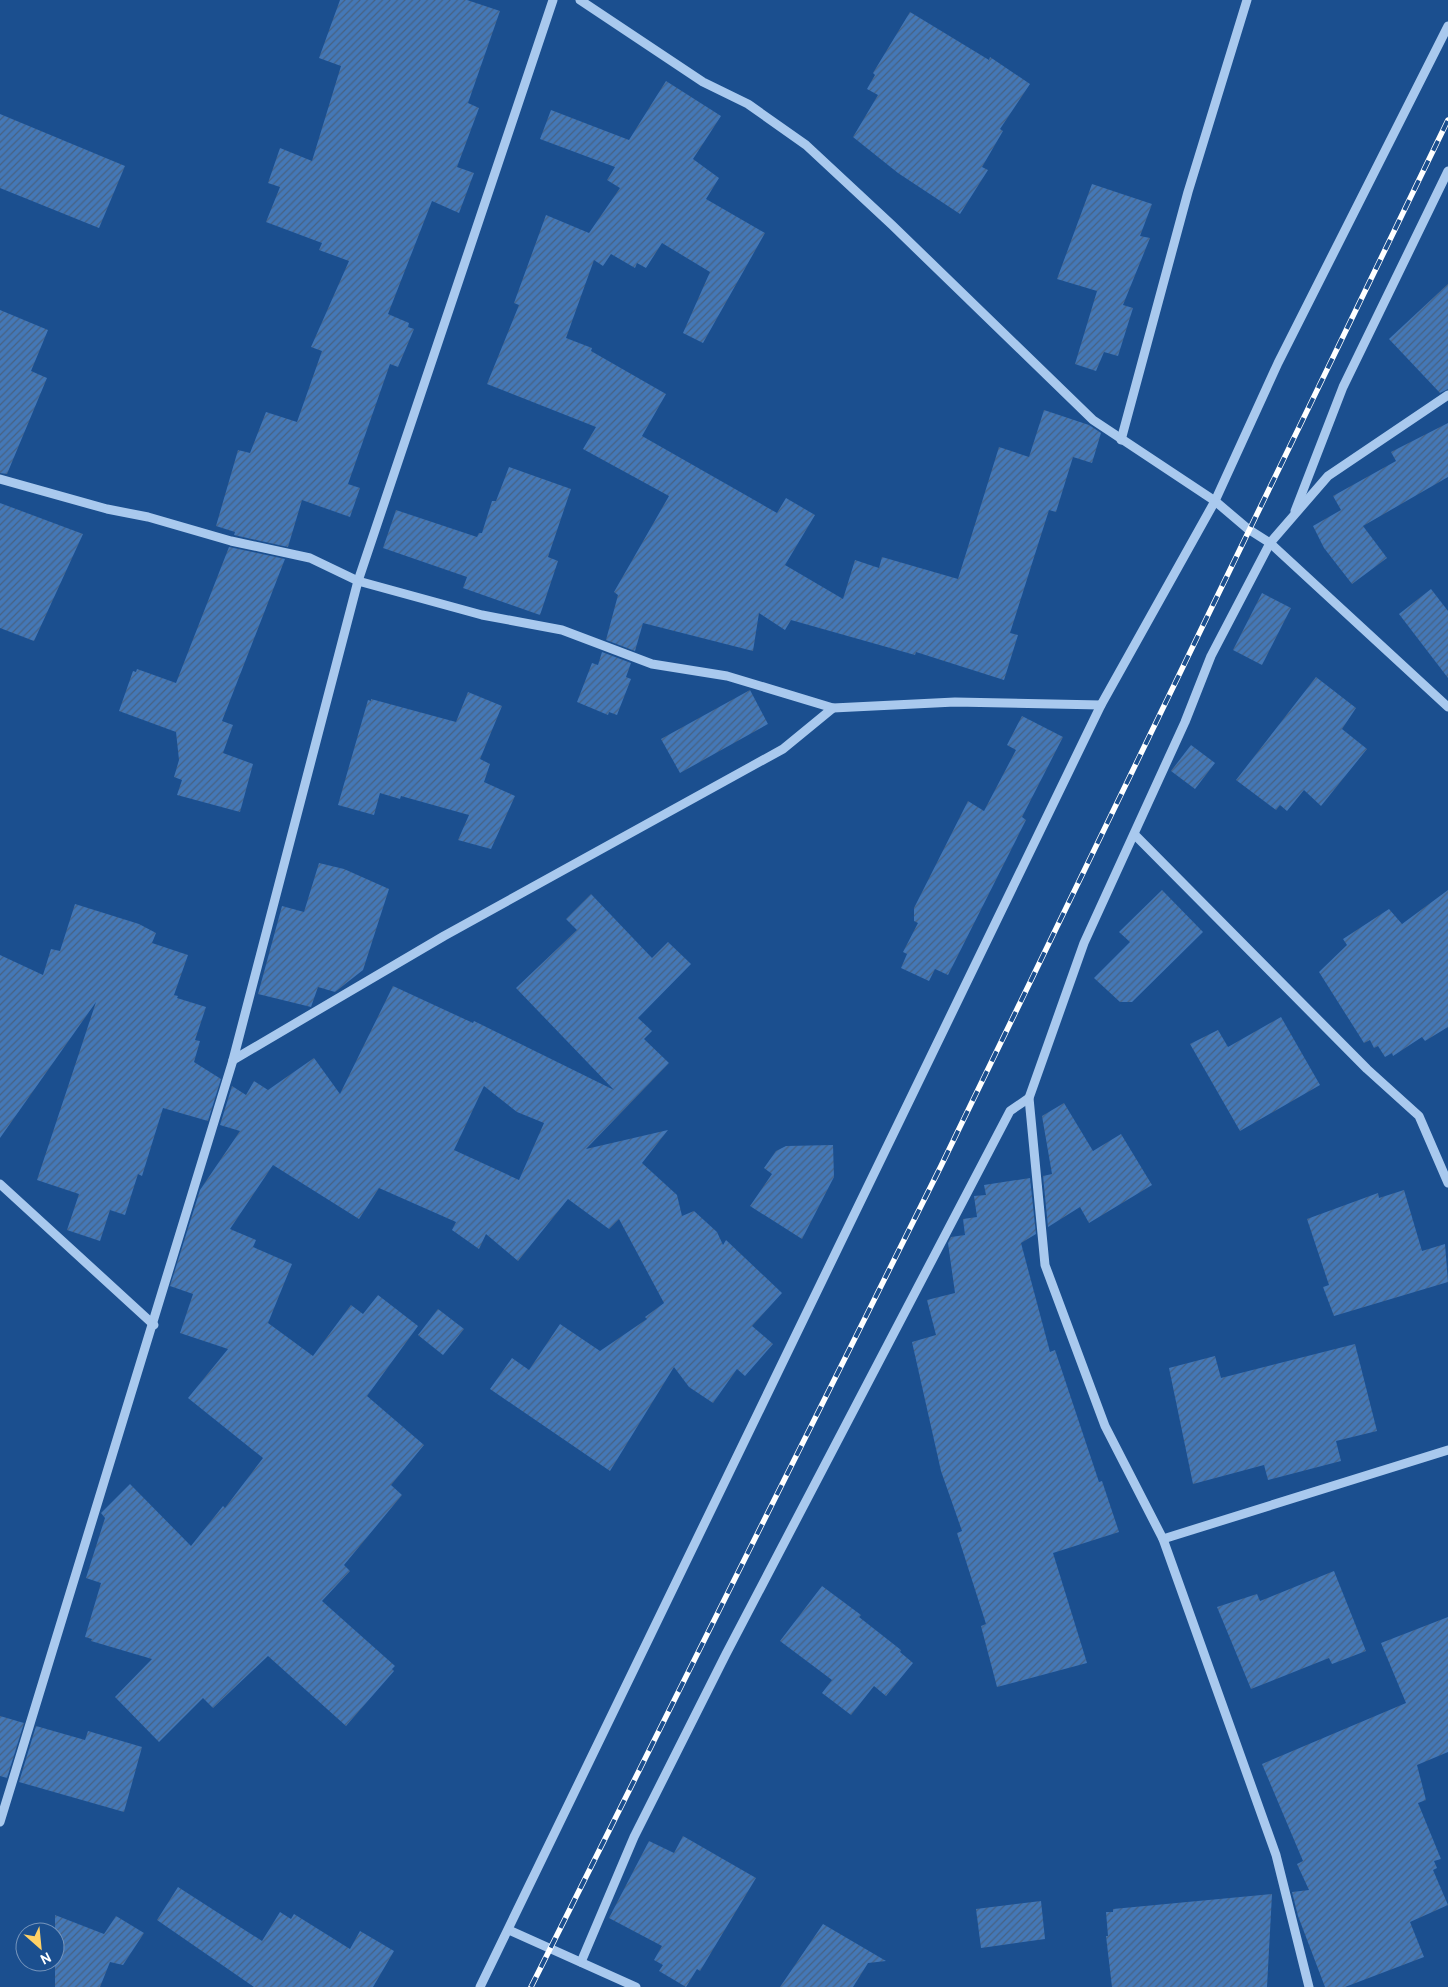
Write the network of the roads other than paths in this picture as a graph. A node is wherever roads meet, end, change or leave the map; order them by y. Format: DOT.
graph roads {
  1 [pos="553,0"];
  2 [pos="580,0"];
  3 [pos="1247,0"];
  4 [pos="1448,26"];
  5 [pos="1448,171"];
  6 [pos="1448,395"];
  7 [pos="1121,440"];
  8 [pos="0,480"];
  9 [pos="1215,501"];
  10 [pos="1292,518"];
  11 [pos="1270,543"];
  12 [pos="358,581"];
  13 [pos="1101,705"];
  14 [pos="833,708"];
  15 [pos="1448,708"];
  16 [pos="1135,835"];
  17 [pos="233,1060"];
  18 [pos="1029,1098"];
  19 [pos="1448,1183"];
  20 [pos="0,1184"];
  21 [pos="154,1325"];
  22 [pos="1448,1450"];
  23 [pos="1163,1539"];
  24 [pos="0,1822"];
  25 [pos="509,1930"];
  26 [pos="581,1962"];
  27 [pos="480,1987"];
  28 [pos="636,1987"];
  29 [pos="1309,1987"];
  1 -- 12 [label="street"];
  2 -- 7 [label="street"];
  3 -- 7 [label="street"];
  4 -- 9 [label="street"];
  5 -- 10 [label="street"];
  6 -- 10 [label="street"];
  7 -- 9 [label="street"];
  8 -- 12 [label="street"];
  9 -- 11 [label="street"];
  9 -- 13 [label="street"];
  10 -- 11 [label="street"];
  11 -- 15 [label="street"];
  11 -- 16 [label="street"];
  12 -- 14 [label="street"];
  12 -- 17 [label="street"];
  13 -- 14 [label="street"];
  13 -- 25 [label="street"];
  14 -- 17 [label="street"];
  16 -- 18 [label="street"];
  16 -- 19 [label="street"];
  17 -- 21 [label="street"];
  18 -- 23 [label="street"];
  18 -- 26 [label="street"];
  20 -- 21 [label="street"];
  21 -- 24 [label="street"];
  22 -- 23 [label="street"];
  23 -- 29 [label="street"];
  25 -- 26 [label="street"];
  25 -- 27 [label="street"];
  26 -- 28 [label="street"];
}
